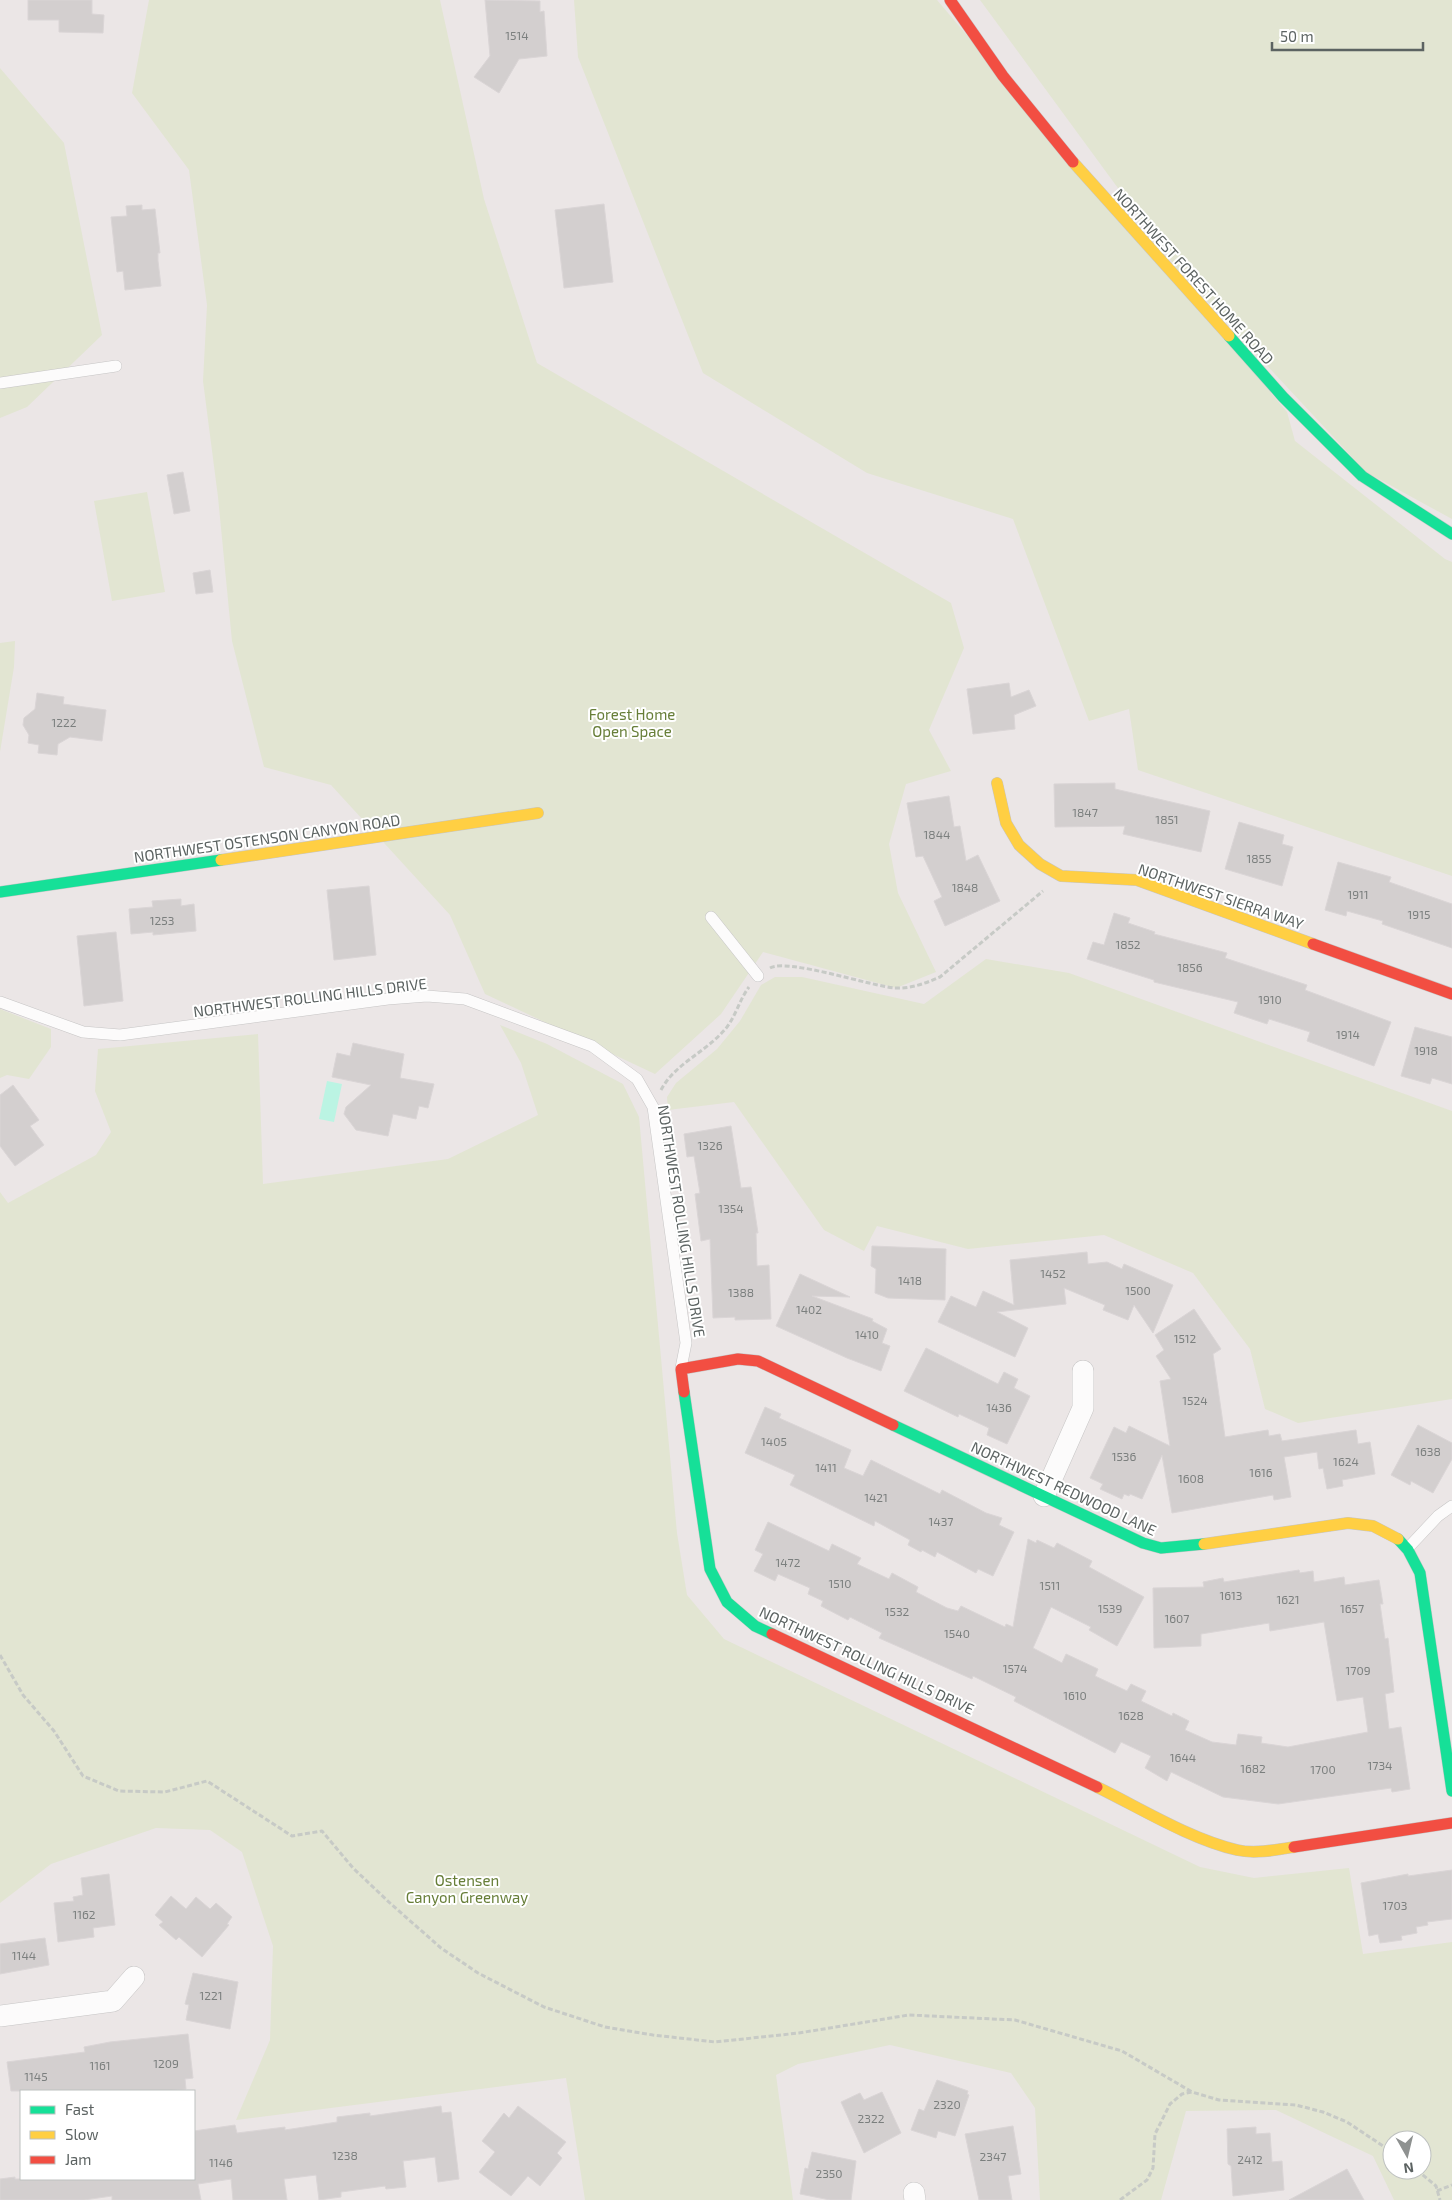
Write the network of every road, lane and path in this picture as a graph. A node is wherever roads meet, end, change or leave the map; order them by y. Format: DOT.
graph roads {
  1 [pos="950,0"];
  2 [pos="116,366"];
  3 [pos="0,383"];
  4 [pos="1452,534"];
  5 [pos="997,783"];
  6 [pos="538,814"];
  7 [pos="1060,876"];
  8 [pos="0,892"];
  9 [pos="711,917"];
  10 [pos="758,976"];
  11 [pos="1452,994"];
  12 [pos="0,1002"];
  13 [pos="653,1107"];
  14 [pos="681,1369"];
  15 [pos="1083,1371"];
  16 [pos="1044,1496"];
  17 [pos="1452,1506"];
  18 [pos="1408,1548"];
  19 [pos="0,1655"];
  20 [pos="1452,1791"];
  21 [pos="1452,1823"];
  22 [pos="134,1977"];
  23 [pos="0,2016"];
  24 [pos="1192,2092"];
  25 [pos="1382,2145"];
  26 [pos="1429,2180"];
  27 [pos="1452,2185"];
  28 [pos="1437,2191"];
  29 [pos="1120,2200"];
  30 [pos="1440,2200"];
  1 -- 4 [label="street, NORTHWEST FOREST HOME ROAD"];
  2 -- 3 [label="lane"];
  5 -- 7 [label="street, NORTHWEST SIERRA WAY"];
  6 -- 8 [label="street, NORTHWEST OSTENSON CANYON ROAD"];
  7 -- 10 [label="path"];
  7 -- 11 [label="street, NORTHWEST SIERRA WAY"];
  9 -- 10 [label="lane"];
  10 -- 13 [label="path"];
  12 -- 13 [label="lane, NORTHWEST ROLLING HILLS DRIVE"];
  13 -- 14 [label="lane, NORTHWEST ROLLING HILLS DRIVE"];
  14 -- 16 [label="street, NORTHWEST REDWOOD LANE"];
  14 -- 21 [label="street, NORTHWEST ROLLING HILLS DRIVE"];
  15 -- 16 [label="street"];
  16 -- 18 [label="street, NORTHWEST REDWOOD LANE"];
  17 -- 18 [label="lane"];
  18 -- 20 [label="street, NORTHWEST REDWOOD LANE"];
  19 -- 24 [label="path"];
  22 -- 23 [label="street"];
  24 -- 25 [label="path"];
  24 -- 29 [label="path"];
  26 -- 28 [label="path"];
  27 -- 28 [label="path"];
  28 -- 30 [label="path"];
}
